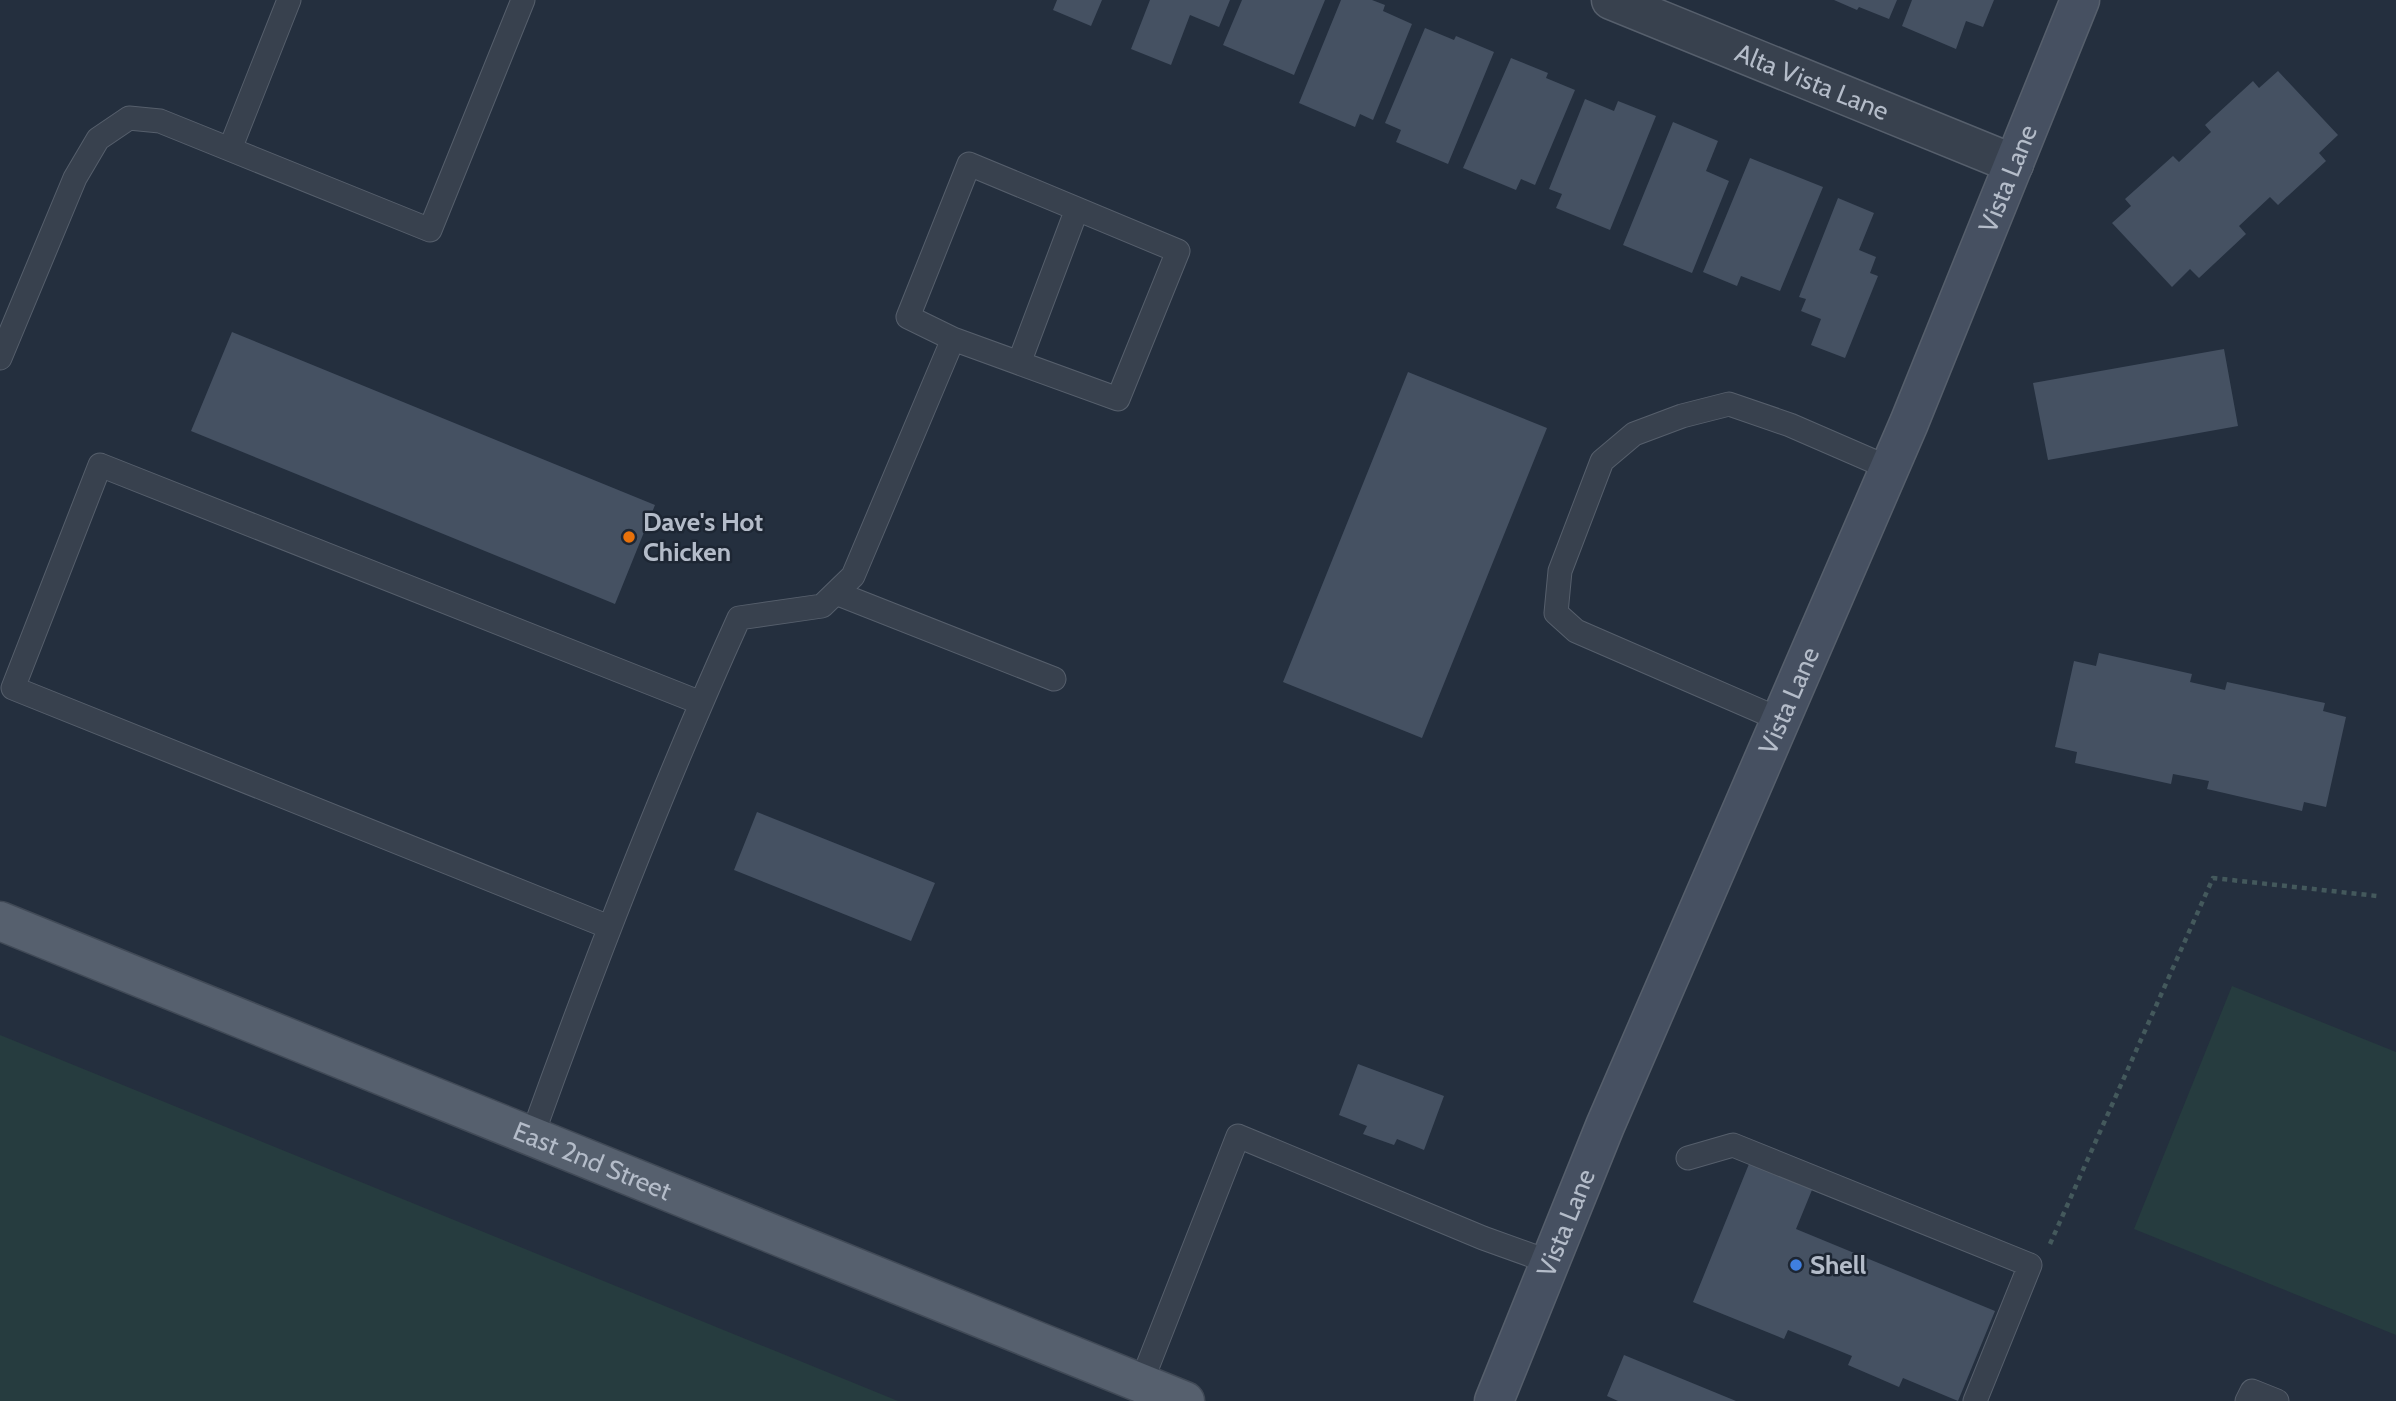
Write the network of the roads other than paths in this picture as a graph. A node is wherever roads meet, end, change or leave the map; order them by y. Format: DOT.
graph roads {
  1 [pos="289,0"];
  2 [pos="523,0"];
  3 [pos="1611,0"];
  4 [pos="2080,0"];
  5 [pos="230,149"];
  6 [pos="2014,164"];
  7 [pos="1077,209"];
  8 [pos="953,339"];
  9 [pos="0,358"];
  10 [pos="1019,363"];
  11 [pos="1889,468"];
  12 [pos="836,593"];
  13 [pos="1054,679"];
  14 [pos="701,703"];
  15 [pos="1781,720"];
  16 [pos="0,921"];
  17 [pos="609,927"];
  18 [pos="532,1136"];
  19 [pos="1689,1158"];
  20 [pos="1550,1262"];
  21 [pos="1141,1383"];
  22 [pos="1185,1401"];
  23 [pos="1494,1401"];
  24 [pos="1975,1401"];
  25 [pos="2247,1401"];
  26 [pos="2277,1401"];
  1 -- 5 [label="lane"];
  2 -- 5 [label="lane"];
  3 -- 6 [label="street, Alta Vista Lane"];
  4 -- 6 [label="street, Vista Lane"];
  5 -- 9 [label="lane"];
  6 -- 11 [label="street, Vista Lane"];
  7 -- 8 [label="lane"];
  7 -- 10 [label="lane"];
  7 -- 10 [label="lane"];
  8 -- 10 [label="lane"];
  8 -- 12 [label="lane"];
  11 -- 15 [label="street, Vista Lane"];
  11 -- 15 [label="lane"];
  12 -- 13 [label="lane"];
  12 -- 14 [label="lane"];
  14 -- 17 [label="lane"];
  14 -- 17 [label="lane"];
  15 -- 20 [label="street, Vista Lane"];
  16 -- 18 [label="main road, East 2nd Street"];
  17 -- 18 [label="lane"];
  18 -- 21 [label="main road, East 2nd Street"];
  19 -- 24 [label="lane"];
  20 -- 21 [label="lane"];
  20 -- 23 [label="street, Vista Lane"];
  21 -- 22 [label="main road, East 2nd Street"];
  25 -- 26 [label="lane"];
}
